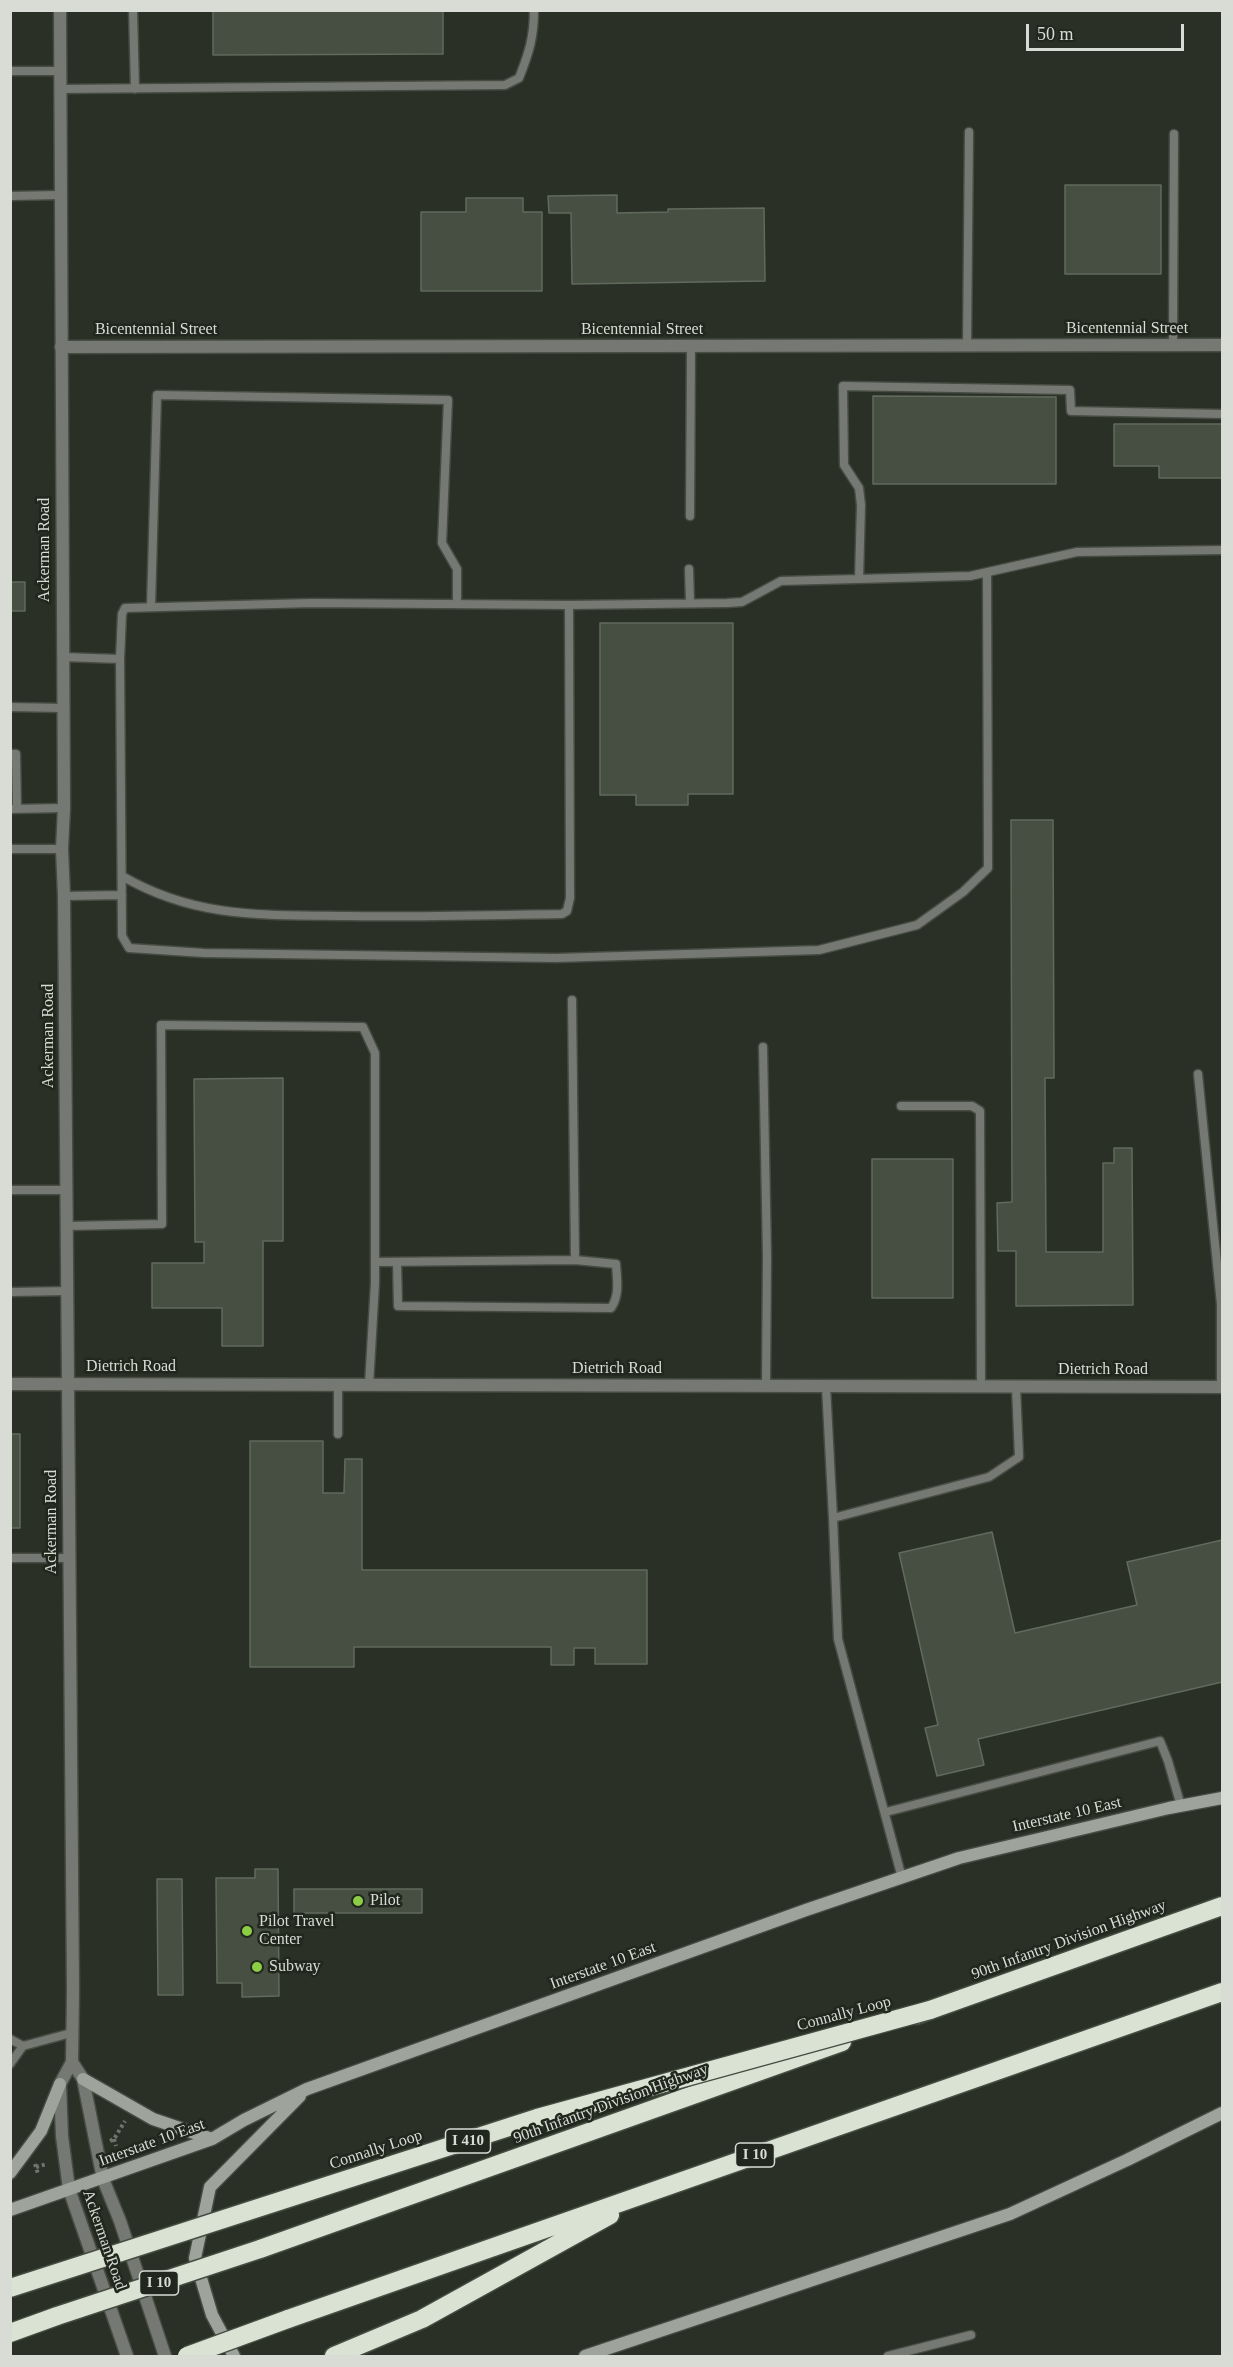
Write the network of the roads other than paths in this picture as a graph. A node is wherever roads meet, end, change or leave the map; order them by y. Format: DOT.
graph roads {
  1 [pos="60,10"];
  2 [pos="133,10"];
  3 [pos="534,10"];
  4 [pos="10,71"];
  5 [pos="60,71"];
  6 [pos="60,89"];
  7 [pos="135,89"];
  8 [pos="969,132"];
  9 [pos="1174,134"];
  10 [pos="60,195"];
  11 [pos="10,196"];
  12 [pos="1173,345"];
  13 [pos="1222,345"];
  14 [pos="691,346"];
  15 [pos="967,346"];
  16 [pos="61,347"];
  17 [pos="1222,414"];
  18 [pos="690,516"];
  19 [pos="1222,550"];
  20 [pos="689,569"];
  21 [pos="987,573"];
  22 [pos="859,579"];
  23 [pos="457,603"];
  24 [pos="690,603"];
  25 [pos="568,605"];
  26 [pos="151,606"];
  27 [pos="63,657"];
  28 [pos="120,659"];
  29 [pos="10,707"];
  30 [pos="63,708"];
  31 [pos="10,754"];
  32 [pos="64,808"];
  33 [pos="14,809"];
  34 [pos="10,849"];
  35 [pos="62,849"];
  36 [pos="122,876"];
  37 [pos="122,895"];
  38 [pos="64,896"];
  39 [pos="572,1000"];
  40 [pos="763,1047"];
  41 [pos="1198,1074"];
  42 [pos="901,1106"];
  43 [pos="10,1190"];
  44 [pos="66,1190"];
  45 [pos="67,1226"];
  46 [pos="575,1260"];
  47 [pos="375,1262"];
  48 [pos="397,1262"];
  49 [pos="67,1291"];
  50 [pos="10,1292"];
  51 [pos="10,1384"];
  52 [pos="68,1384"];
  53 [pos="338,1384"];
  54 [pos="369,1384"];
  55 [pos="766,1386"];
  56 [pos="826,1386"];
  57 [pos="981,1387"];
  58 [pos="1016,1387"];
  59 [pos="1222,1387"];
  60 [pos="338,1434"];
  61 [pos="833,1518"];
  62 [pos="10,1558"];
  63 [pos="69,1558"];
  64 [pos="1222,1798"];
  65 [pos="1181,1806"];
  66 [pos="886,1812"];
  67 [pos="902,1878"];
  68 [pos="1222,1905"];
  69 [pos="1222,1992"];
  70 [pos="930,2010"];
  71 [pos="71,2033"];
  72 [pos="10,2039"];
  73 [pos="23,2046"];
  74 [pos="72,2062"];
  75 [pos="10,2064"];
  76 [pos="83,2079"];
  77 [pos="60,2084"];
  78 [pos="307,2089"];
  79 [pos="1222,2113"];
  80 [pos="213,2139"];
  81 [pos="10,2173"];
  82 [pos="103,2179"];
  83 [pos="69,2189"];
  84 [pos="654,2191"];
  85 [pos="10,2210"];
  86 [pos="10,2288"];
  87 [pos="10,2333"];
  88 [pos="971,2335"];
  89 [pos="127,2356"];
  90 [pos="165,2356"];
  91 [pos="187,2356"];
  92 [pos="234,2356"];
  93 [pos="334,2356"];
  94 [pos="585,2356"];
  95 [pos="888,2356"];
  1 -- 5 [label="street, Ackerman Road"];
  2 -- 7 [label="lane"];
  3 -- 7 [label="lane"];
  4 -- 5 [label="lane"];
  5 -- 6 [label="street, Ackerman Road"];
  6 -- 7 [label="lane"];
  6 -- 10 [label="street, Ackerman Road"];
  8 -- 15 [label="lane"];
  9 -- 12 [label="lane"];
  10 -- 11 [label="lane"];
  10 -- 16 [label="street, Ackerman Road"];
  12 -- 13 [label="street, Bicentennial Street"];
  12 -- 15 [label="street, Bicentennial Street"];
  14 -- 15 [label="street, Bicentennial Street"];
  14 -- 16 [label="street, Bicentennial Street"];
  14 -- 18 [label="lane"];
  16 -- 27 [label="street, Ackerman Road"];
  17 -- 22 [label="lane"];
  19 -- 21 [label="lane"];
  20 -- 24 [label="lane"];
  21 -- 22 [label="lane"];
  21 -- 37 [label="lane"];
  22 -- 24 [label="lane"];
  23 -- 25 [label="lane"];
  23 -- 26 [label="lane"];
  23 -- 26 [label="lane"];
  24 -- 25 [label="lane"];
  25 -- 36 [label="lane"];
  26 -- 28 [label="lane"];
  27 -- 28 [label="lane"];
  27 -- 30 [label="street, Ackerman Road"];
  28 -- 36 [label="lane"];
  29 -- 30 [label="lane"];
  30 -- 32 [label="street, Ackerman Road"];
  31 -- 33 [label="lane"];
  32 -- 33 [label="lane"];
  32 -- 35 [label="street, Ackerman Road"];
  34 -- 35 [label="lane"];
  35 -- 38 [label="street, Ackerman Road"];
  36 -- 37 [label="lane"];
  37 -- 38 [label="lane"];
  38 -- 44 [label="street, Ackerman Road"];
  39 -- 46 [label="lane"];
  40 -- 55 [label="lane"];
  41 -- 59 [label="lane"];
  42 -- 57 [label="lane"];
  43 -- 44 [label="lane"];
  44 -- 45 [label="street, Ackerman Road"];
  45 -- 47 [label="lane"];
  45 -- 49 [label="street, Ackerman Road"];
  46 -- 48 [label="lane"];
  46 -- 48 [label="lane"];
  47 -- 48 [label="lane"];
  47 -- 54 [label="lane"];
  49 -- 50 [label="lane"];
  49 -- 52 [label="street, Ackerman Road"];
  51 -- 52 [label="street, Dietrich Road"];
  52 -- 53 [label="street, Dietrich Road"];
  52 -- 63 [label="street, Ackerman Road"];
  53 -- 54 [label="street, Dietrich Road"];
  53 -- 60 [label="lane"];
  54 -- 55 [label="street, Dietrich Road"];
  55 -- 56 [label="street, Dietrich Road"];
  56 -- 57 [label="street, Dietrich Road"];
  56 -- 61 [label="lane"];
  57 -- 58 [label="street, Dietrich Road"];
  58 -- 59 [label="street, Dietrich Road"];
  58 -- 61 [label="lane"];
  61 -- 66 [label="lane"];
  62 -- 63 [label="lane"];
  63 -- 71 [label="street, Ackerman Road"];
  64 -- 65 [label="main road, Interstate 10 East"];
  65 -- 66 [label="lane"];
  65 -- 67 [label="main road, Interstate 10 East"];
  66 -- 67 [label="lane"];
  67 -- 78 [label="main road, Interstate 10 East"];
  68 -- 70 [label="highway, 90th Infantry Division Highway / I 10"];
  69 -- 84 [label="highway, I 10"];
  70 -- 86 [label="highway, Connally Loop / I 410, bridge"];
  70 -- 87 [label="highway, 90th Infantry Division Highway / I 10, bridge"];
  71 -- 73 [label="lane"];
  71 -- 74 [label="street, Ackerman Road"];
  72 -- 73 [label="lane"];
  73 -- 75 [label="lane"];
  74 -- 76 [label="street, Ackerman Road"];
  74 -- 77 [label="street"];
  76 -- 80 [label="main road"];
  76 -- 82 [label="street, Ackerman Road"];
  77 -- 81 [label="main road"];
  77 -- 83 [label="street, Ackerman Road"];
  78 -- 80 [label="main road, Interstate 10 East"];
  78 -- 92 [label="main road"];
  79 -- 94 [label="main road"];
  80 -- 82 [label="main road, Interstate 10 East"];
  82 -- 83 [label="main road, Interstate 10 East"];
  82 -- 90 [label="street, Ackerman Road"];
  83 -- 85 [label="main road, Interstate 10 East"];
  83 -- 89 [label="street, Ackerman Road"];
  84 -- 91 [label="highway, I 10, bridge"];
  84 -- 93 [label="highway"];
  88 -- 95 [label="lane"];
}
